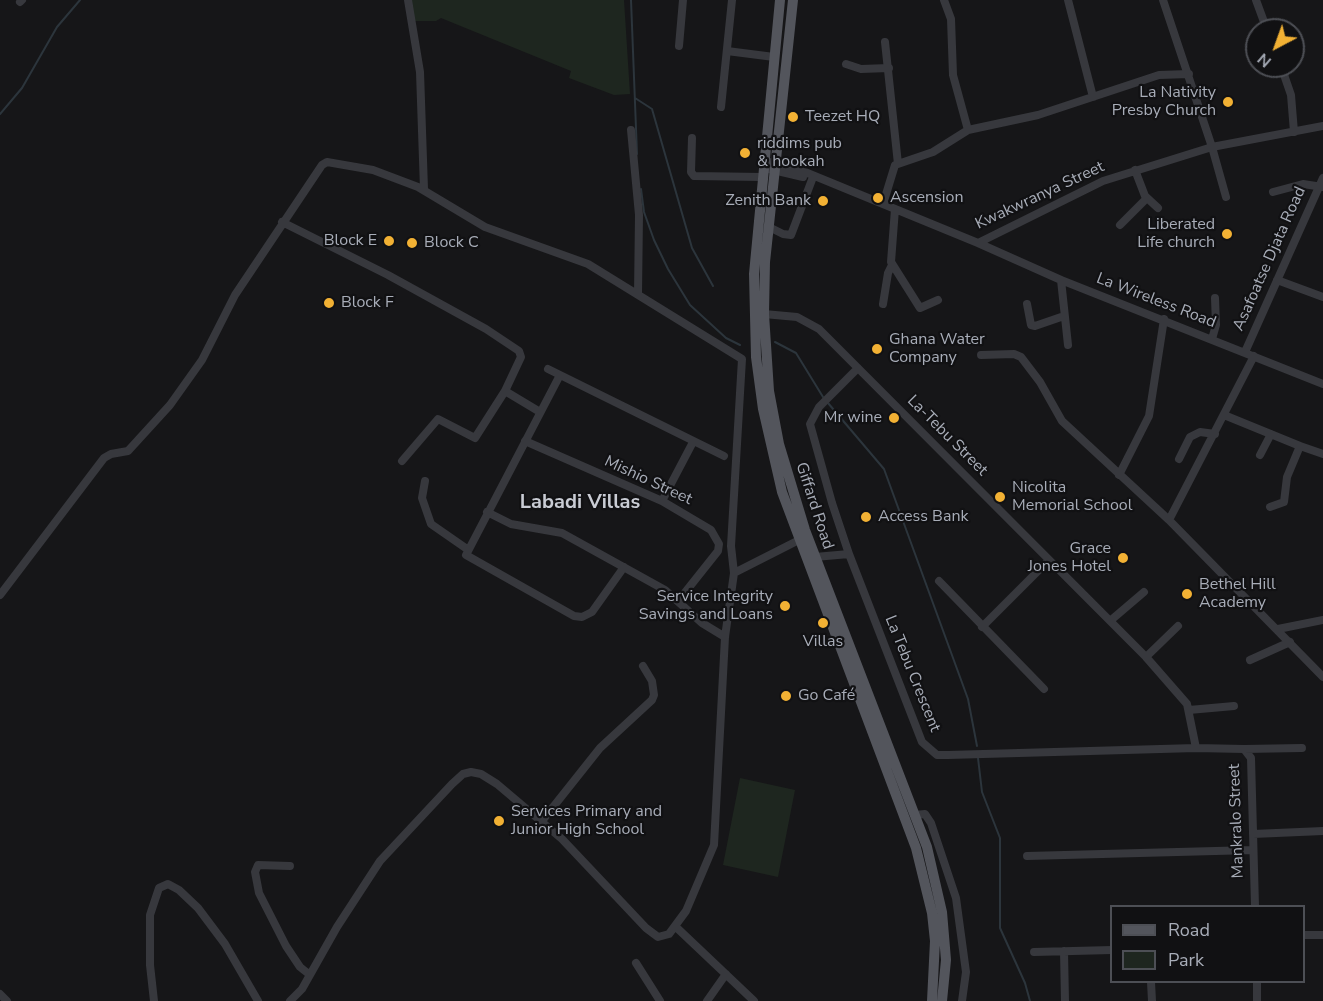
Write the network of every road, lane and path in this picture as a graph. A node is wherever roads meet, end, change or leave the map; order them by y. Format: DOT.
graph roads {
  1 [pos="408,0"];
  2 [pos="683,0"];
  3 [pos="732,0"];
  4 [pos="780,0"];
  5 [pos="793,0"];
  6 [pos="944,0"];
  7 [pos="1068,0"];
  8 [pos="1163,0"];
  9 [pos="1256,0"];
  10 [pos="1263,18"];
  11 [pos="885,42"];
  12 [pos="679,46"];
  13 [pos="727,51"];
  14 [pos="774,57"];
  15 [pos="846,64"];
  16 [pos="889,68"];
  17 [pos="1189,74"];
  18 [pos="1285,78"];
  19 [pos="1093,97"];
  20 [pos="721,107"];
  21 [pos="1323,126"];
  22 [pos="632,130"];
  23 [pos="968,130"];
  24 [pos="1294,132"];
  25 [pos="692,138"];
  26 [pos="1212,147"];
  27 [pos="898,164"];
  28 [pos="768,168"];
  29 [pos="1136,170"];
  30 [pos="813,177"];
  31 [pos="1322,183"];
  32 [pos="424,189"];
  33 [pos="1274,192"];
  34 [pos="1226,197"];
  35 [pos="1147,198"];
  36 [pos="882,204"];
  37 [pos="1158,208"];
  38 [pos="895,209"];
  39 [pos="282,222"];
  40 [pos="1120,225"];
  41 [pos="769,227"];
  42 [pos="978,243"];
  43 [pos="892,265"];
  44 [pos="1061,280"];
  45 [pos="1277,280"];
  46 [pos="638,294"];
  47 [pos="1323,297"];
  48 [pos="1215,298"];
  49 [pos="938,300"];
  50 [pos="883,303"];
  51 [pos="1027,304"];
  52 [pos="764,314"];
  53 [pos="1064,316"];
  54 [pos="1164,319"];
  55 [pos="1212,339"];
  56 [pos="1068,345"];
  57 [pos="1245,352"];
  58 [pos="738,355"];
  59 [pos="981,355"];
  60 [pos="1254,356"];
  61 [pos="756,357"];
  62 [pos="858,368"];
  63 [pos="548,369"];
  64 [pos="560,375"];
  65 [pos="1323,384"];
  66 [pos="505,392"];
  67 [pos="540,412"];
  68 [pos="1224,416"];
  69 [pos="1215,434"];
  70 [pos="1271,434"];
  71 [pos="525,441"];
  72 [pos="693,442"];
  73 [pos="1300,446"];
  74 [pos="1323,454"];
  75 [pos="1260,455"];
  76 [pos="724,456"];
  77 [pos="1179,459"];
  78 [pos="402,461"];
  79 [pos="1119,475"];
  80 [pos="425,481"];
  81 [pos="662,501"];
  82 [pos="1270,507"];
  83 [pos="486,512"];
  84 [pos="1169,520"];
  85 [pos="799,540"];
  86 [pos="467,549"];
  87 [pos="849,554"];
  88 [pos="815,557"];
  89 [pos="1049,560"];
  90 [pos="624,567"];
  91 [pos="734,573"];
  92 [pos="939,581"];
  93 [pos="1144,592"];
  94 [pos="0,594"];
  95 [pos="679,600"];
  96 [pos="1323,620"];
  97 [pos="1110,621"];
  98 [pos="1178,626"];
  99 [pos="982,627"];
  100 [pos="1278,629"];
  101 [pos="725,637"];
  102 [pos="1290,642"];
  103 [pos="1146,657"];
  104 [pos="1250,660"];
  105 [pos="643,666"];
  106 [pos="1323,677"];
  107 [pos="1044,689"];
  108 [pos="1234,706"];
  109 [pos="1190,710"];
  110 [pos="1196,748"];
  111 [pos="1302,748"];
  112 [pos="1244,749"];
  113 [pos="915,815"];
  114 [pos="542,821"];
  115 [pos="1322,829"];
  116 [pos="1253,834"];
  117 [pos="1253,850"];
  118 [pos="1027,856"];
  119 [pos="290,866"];
  120 [pos="1255,905"];
  121 [pos="676,927"];
  122 [pos="1305,935"];
  123 [pos="1323,935"];
  124 [pos="1064,951"];
  125 [pos="1110,951"];
  126 [pos="1034,952"];
  127 [pos="636,963"];
  128 [pos="726,974"];
  129 [pos="310,975"];
  130 [pos="1151,983"];
  131 [pos="1257,983"];
  132 [pos="0,994"];
  133 [pos="7,1001"];
  134 [pos="154,1001"];
  135 [pos="258,1001"];
  136 [pos="290,1001"];
  137 [pos="660,1001"];
  138 [pos="707,1001"];
  139 [pos="754,1001"];
  140 [pos="932,1001"];
  141 [pos="942,1001"];
  142 [pos="962,1001"];
  143 [pos="1065,1001"];
  144 [pos="1152,1001"];
  145 [pos="1257,1001"];
  1 -- 32 [label="street"];
  2 -- 12 [label="street"];
  3 -- 13 [label="street"];
  4 -- 14 [label="main road, Giffard Road"];
  5 -- 28 [label="main road, Giffard Road"];
  6 -- 23 [label="street"];
  7 -- 19 [label="street"];
  8 -- 17 [label="street"];
  9 -- 10 [label="street"];
  11 -- 16 [label="street"];
  13 -- 14 [label="street"];
  13 -- 20 [label="street"];
  14 -- 28 [label="main road, Giffard Road"];
  15 -- 16 [label="street"];
  16 -- 27 [label="street"];
  17 -- 19 [label="street"];
  17 -- 26 [label="street"];
  18 -- 24 [label="street"];
  19 -- 23 [label="street"];
  21 -- 24 [label="street, Kwakwranya Street"];
  22 -- 46 [label="street"];
  23 -- 27 [label="street"];
  24 -- 26 [label="street, Kwakwranya Street"];
  25 -- 28 [label="street, Kwakwranya Street"];
  26 -- 29 [label="street, Kwakwranya Street"];
  26 -- 34 [label="street"];
  27 -- 36 [label="street"];
  28 -- 30 [label="street, Kwakwranya Street"];
  28 -- 41 [label="main road, Giffard Road"];
  28 -- 61 [label="main road, Giffard Road"];
  29 -- 35 [label="street"];
  29 -- 42 [label="street, Kwakwranya Street"];
  30 -- 36 [label="street, Kwakwranya Street"];
  30 -- 41 [label="street"];
  31 -- 33 [label="street"];
  31 -- 45 [label="street, Asafoatse Djata Road"];
  32 -- 39 [label="street"];
  32 -- 46 [label="street"];
  35 -- 37 [label="street"];
  35 -- 40 [label="street"];
  36 -- 38 [label="street, Kwakwranya Street"];
  38 -- 42 [label="street, Kwakwranya Street"];
  38 -- 43 [label="street"];
  39 -- 66 [label="street"];
  39 -- 94 [label="street"];
  41 -- 52 [label="main road, Giffard Road"];
  42 -- 44 [label="street, La Wireless Road"];
  43 -- 49 [label="street"];
  43 -- 50 [label="street"];
  44 -- 53 [label="street"];
  44 -- 54 [label="street, La Wireless Road"];
  45 -- 47 [label="street"];
  45 -- 57 [label="street, Asafoatse Djata Road"];
  46 -- 58 [label="street"];
  48 -- 55 [label="street"];
  51 -- 53 [label="street"];
  52 -- 62 [label="street, La-Tebu Street"];
  52 -- 88 [label="main road, Giffard Road"];
  53 -- 56 [label="street"];
  54 -- 55 [label="street, La Wireless Road"];
  54 -- 79 [label="street"];
  55 -- 57 [label="street, La Wireless Road"];
  57 -- 60 [label="street, La Wireless Road"];
  58 -- 61 [label="street"];
  58 -- 91 [label="street"];
  59 -- 79 [label="street"];
  60 -- 65 [label="street, La Wireless Road"];
  60 -- 68 [label="street"];
  61 -- 85 [label="main road, Giffard Road"];
  62 -- 87 [label="street, La Tebu Crescent"];
  62 -- 89 [label="street, La-Tebu Street"];
  63 -- 64 [label="street"];
  64 -- 67 [label="street"];
  64 -- 72 [label="street"];
  66 -- 67 [label="street"];
  66 -- 78 [label="street"];
  67 -- 71 [label="street"];
  68 -- 69 [label="street"];
  68 -- 70 [label="street"];
  69 -- 77 [label="street"];
  69 -- 84 [label="street"];
  70 -- 73 [label="street"];
  70 -- 75 [label="street"];
  71 -- 81 [label="street, Mishio Street"];
  71 -- 83 [label="street"];
  72 -- 76 [label="street"];
  72 -- 81 [label="street"];
  73 -- 74 [label="street"];
  73 -- 82 [label="street"];
  79 -- 84 [label="street"];
  80 -- 86 [label="street"];
  81 -- 95 [label="street, Mishio Street"];
  83 -- 86 [label="street"];
  83 -- 90 [label="street"];
  84 -- 100 [label="street"];
  85 -- 91 [label="street"];
  85 -- 140 [label="main road, Giffard Road"];
  86 -- 90 [label="street"];
  87 -- 88 [label="street"];
  87 -- 110 [label="street, La Tebu Crescent"];
  88 -- 113 [label="main road, Giffard Road"];
  89 -- 97 [label="street, La-Tebu Street"];
  89 -- 99 [label="street"];
  90 -- 95 [label="street"];
  91 -- 101 [label="street"];
  92 -- 99 [label="street"];
  93 -- 97 [label="street"];
  95 -- 101 [label="street"];
  96 -- 100 [label="street"];
  97 -- 103 [label="street, La-Tebu Street"];
  98 -- 103 [label="street"];
  99 -- 107 [label="street"];
  100 -- 102 [label="street"];
  101 -- 121 [label="street"];
  102 -- 104 [label="street"];
  102 -- 106 [label="street"];
  103 -- 109 [label="street, La-Tebu Street"];
  105 -- 114 [label="street"];
  108 -- 109 [label="street"];
  109 -- 110 [label="street, La-Tebu Street"];
  110 -- 112 [label="street, Mankralo Street"];
  111 -- 112 [label="street"];
  112 -- 116 [label="street, Mankralo Street"];
  113 -- 141 [label="main road, Giffard Road"];
  113 -- 142 [label="street"];
  114 -- 121 [label="street"];
  114 -- 129 [label="street"];
  115 -- 116 [label="street"];
  116 -- 117 [label="street, Mankralo Street"];
  117 -- 118 [label="street"];
  117 -- 120 [label="street, Mankralo Street"];
  119 -- 129 [label="street"];
  121 -- 128 [label="street"];
  122 -- 123 [label="street"];
  124 -- 125 [label="street"];
  124 -- 126 [label="street"];
  124 -- 143 [label="street"];
  127 -- 137 [label="street"];
  128 -- 138 [label="street"];
  128 -- 139 [label="street"];
  129 -- 136 [label="street"];
  130 -- 144 [label="street"];
  131 -- 145 [label="street"];
  132 -- 133 [label="street"];
  134 -- 135 [label="street"];
}
